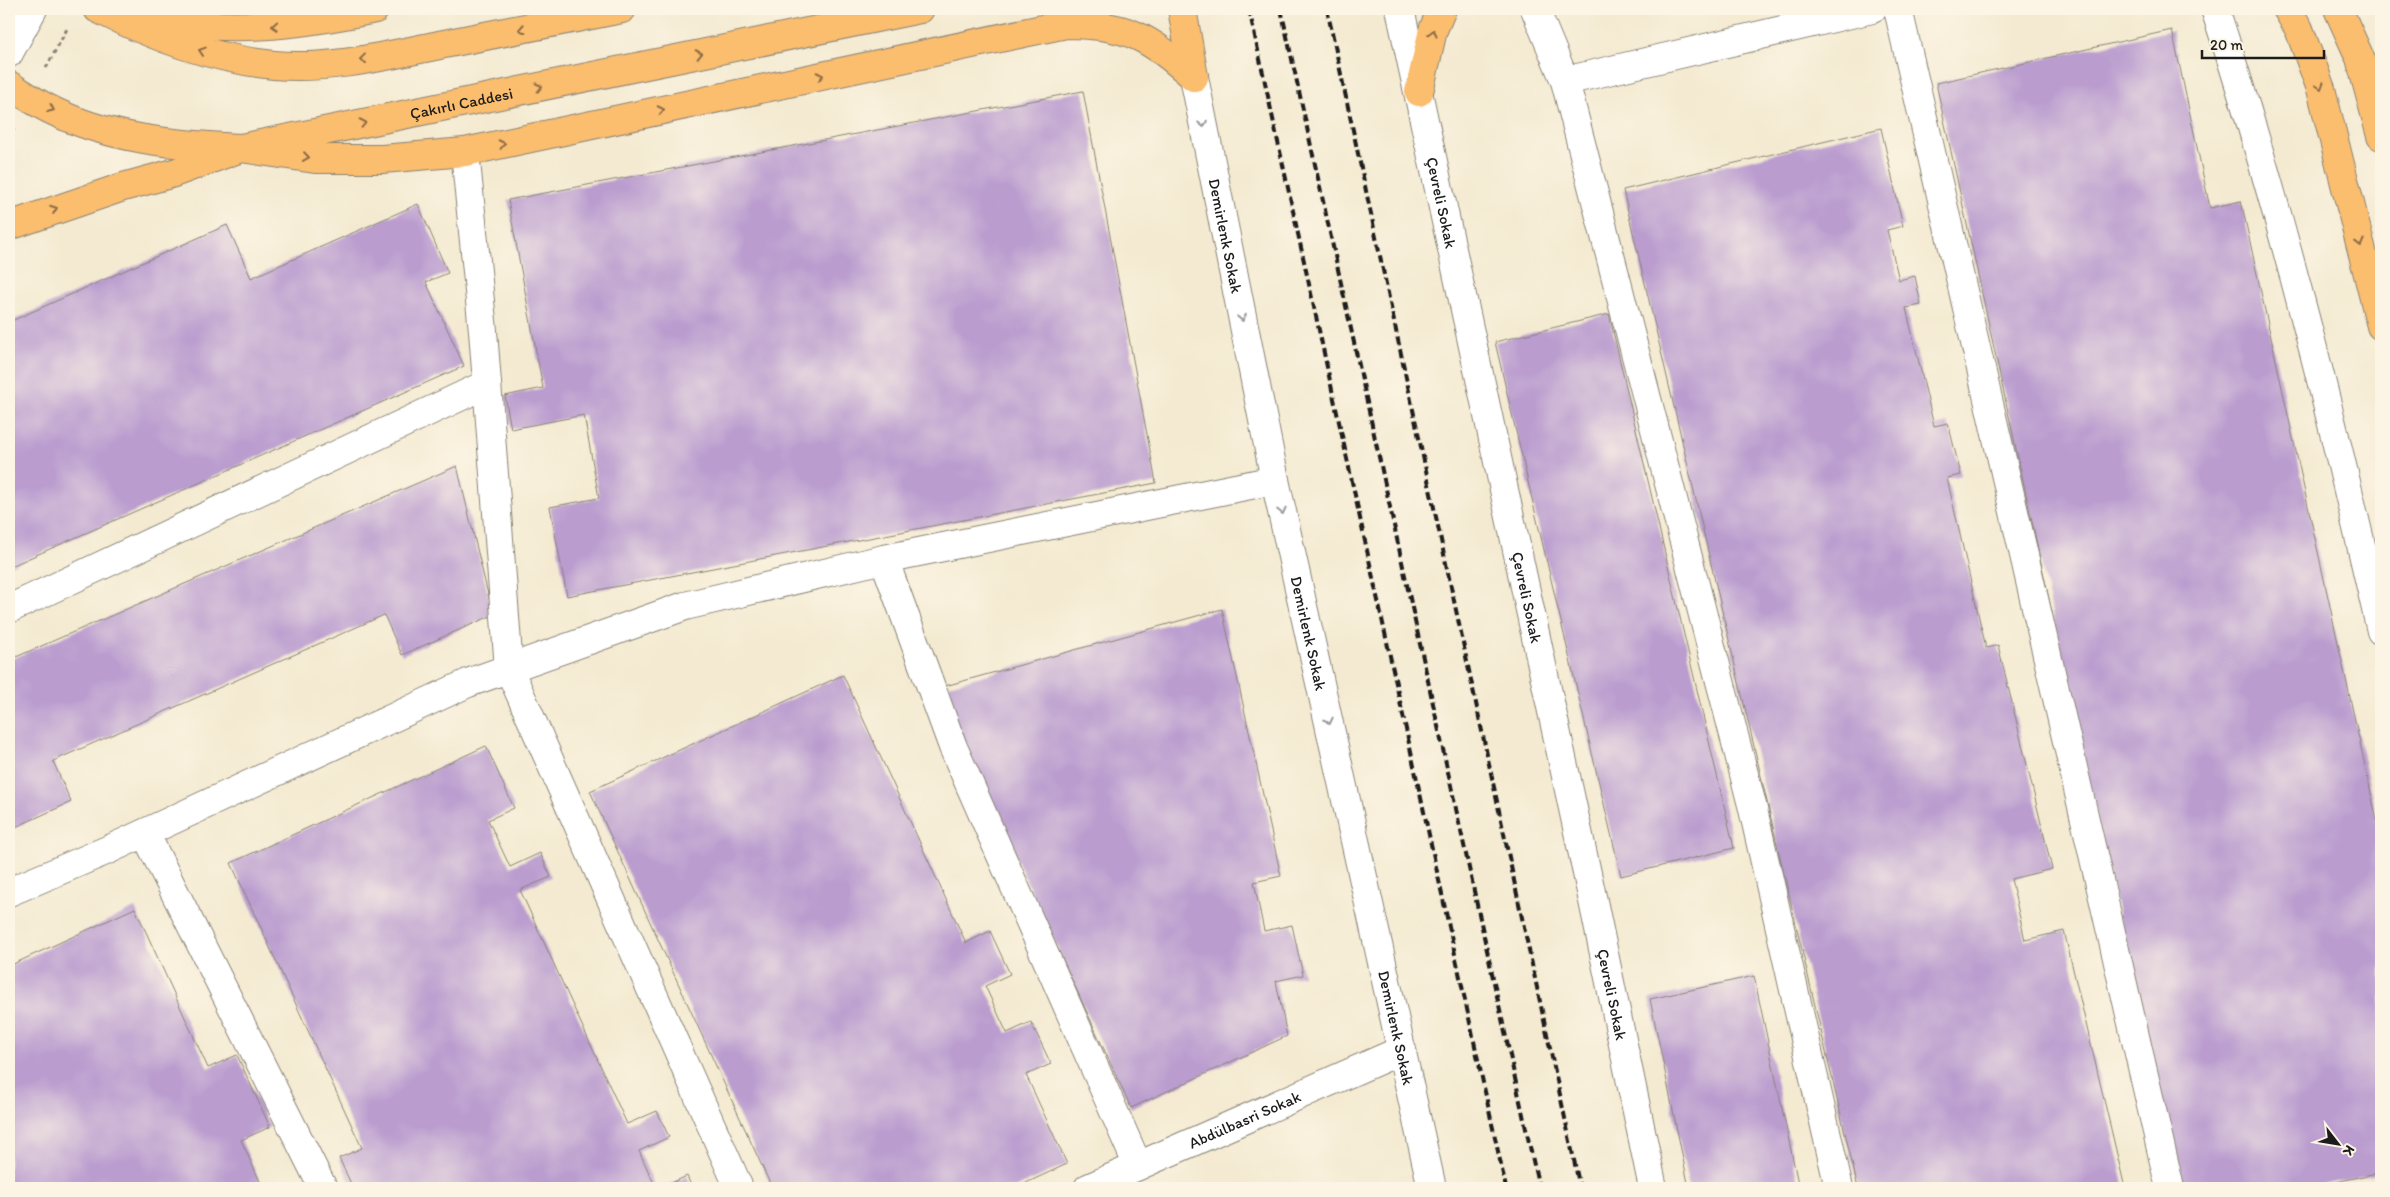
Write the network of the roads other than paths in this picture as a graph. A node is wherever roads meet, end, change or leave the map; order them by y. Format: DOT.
graph roads {
  1 [pos="33,9"];
  2 [pos="375,9"];
  3 [pos="622,9"];
  4 [pos="920,9"];
  5 [pos="1182,9"];
  6 [pos="1400,9"];
  7 [pos="1442,9"];
  8 [pos="1535,9"];
  9 [pos="1872,9"];
  10 [pos="1898,9"];
  11 [pos="2215,9"];
  12 [pos="2287,9"];
  13 [pos="2338,9"];
  14 [pos="100,10"];
  15 [pos="9,53"];
  16 [pos="1194,77"];
  17 [pos="1565,81"];
  18 [pos="9,85"];
  19 [pos="1419,92"];
  20 [pos="2381,136"];
  21 [pos="240,148"];
  22 [pos="465,152"];
  23 [pos="9,226"];
  24 [pos="2381,326"];
  25 [pos="487,384"];
  26 [pos="1275,480"];
  27 [pos="884,559"];
  28 [pos="9,609"];
  29 [pos="2381,630"];
  30 [pos="508,669"];
  31 [pos="145,832"];
  32 [pos="9,892"];
  33 [pos="1402,1050"];
  34 [pos="1138,1166"];
  35 [pos="323,1188"];
  36 [pos="740,1188"];
  37 [pos="1088,1188"];
  38 [pos="1432,1188"];
  39 [pos="1653,1188"];
  40 [pos="1838,1188"];
  41 [pos="2170,1188"];
  1 -- 15 [label="street"];
  2 -- 14 [label="main road, one-way"];
  3 -- 14 [label="main road, one-way"];
  21 -- 4 [label="main road, Çakırlı Caddesi, one-way"];
  5 -- 16 [label="main road"];
  6 -- 19 [label="street, Çevreli Sokak"];
  19 -- 7 [label="main road, one-way"];
  8 -- 17 [label="street"];
  9 -- 17 [label="street"];
  10 -- 41 [label="street"];
  11 -- 29 [label="street"];
  12 -- 24 [label="main road, one-way"];
  13 -- 20 [label="main road"];
  22 -- 16 [label="main road, one-way"];
  16 -- 26 [label="street, Demirlenk Sokak, one-way"];
  17 -- 40 [label="street"];
  18 -- 21 [label="main road, Çakırlı Caddesi, one-way"];
  19 -- 39 [label="street, Çevreli Sokak"];
  21 -- 22 [label="main road, one-way"];
  23 -- 21 [label="main road, one-way"];
  22 -- 25 [label="street"];
  25 -- 28 [label="street"];
  25 -- 30 [label="street"];
  26 -- 27 [label="street"];
  26 -- 33 [label="street, Demirlenk Sokak, one-way"];
  27 -- 30 [label="street"];
  27 -- 34 [label="street"];
  30 -- 31 [label="street"];
  30 -- 36 [label="street"];
  31 -- 32 [label="street"];
  31 -- 35 [label="street"];
  33 -- 34 [label="street, Abdülbasri Sokak"];
  33 -- 38 [label="street, Demirlenk Sokak"];
  34 -- 37 [label="street, Abdülbasri Sokak"];
}
